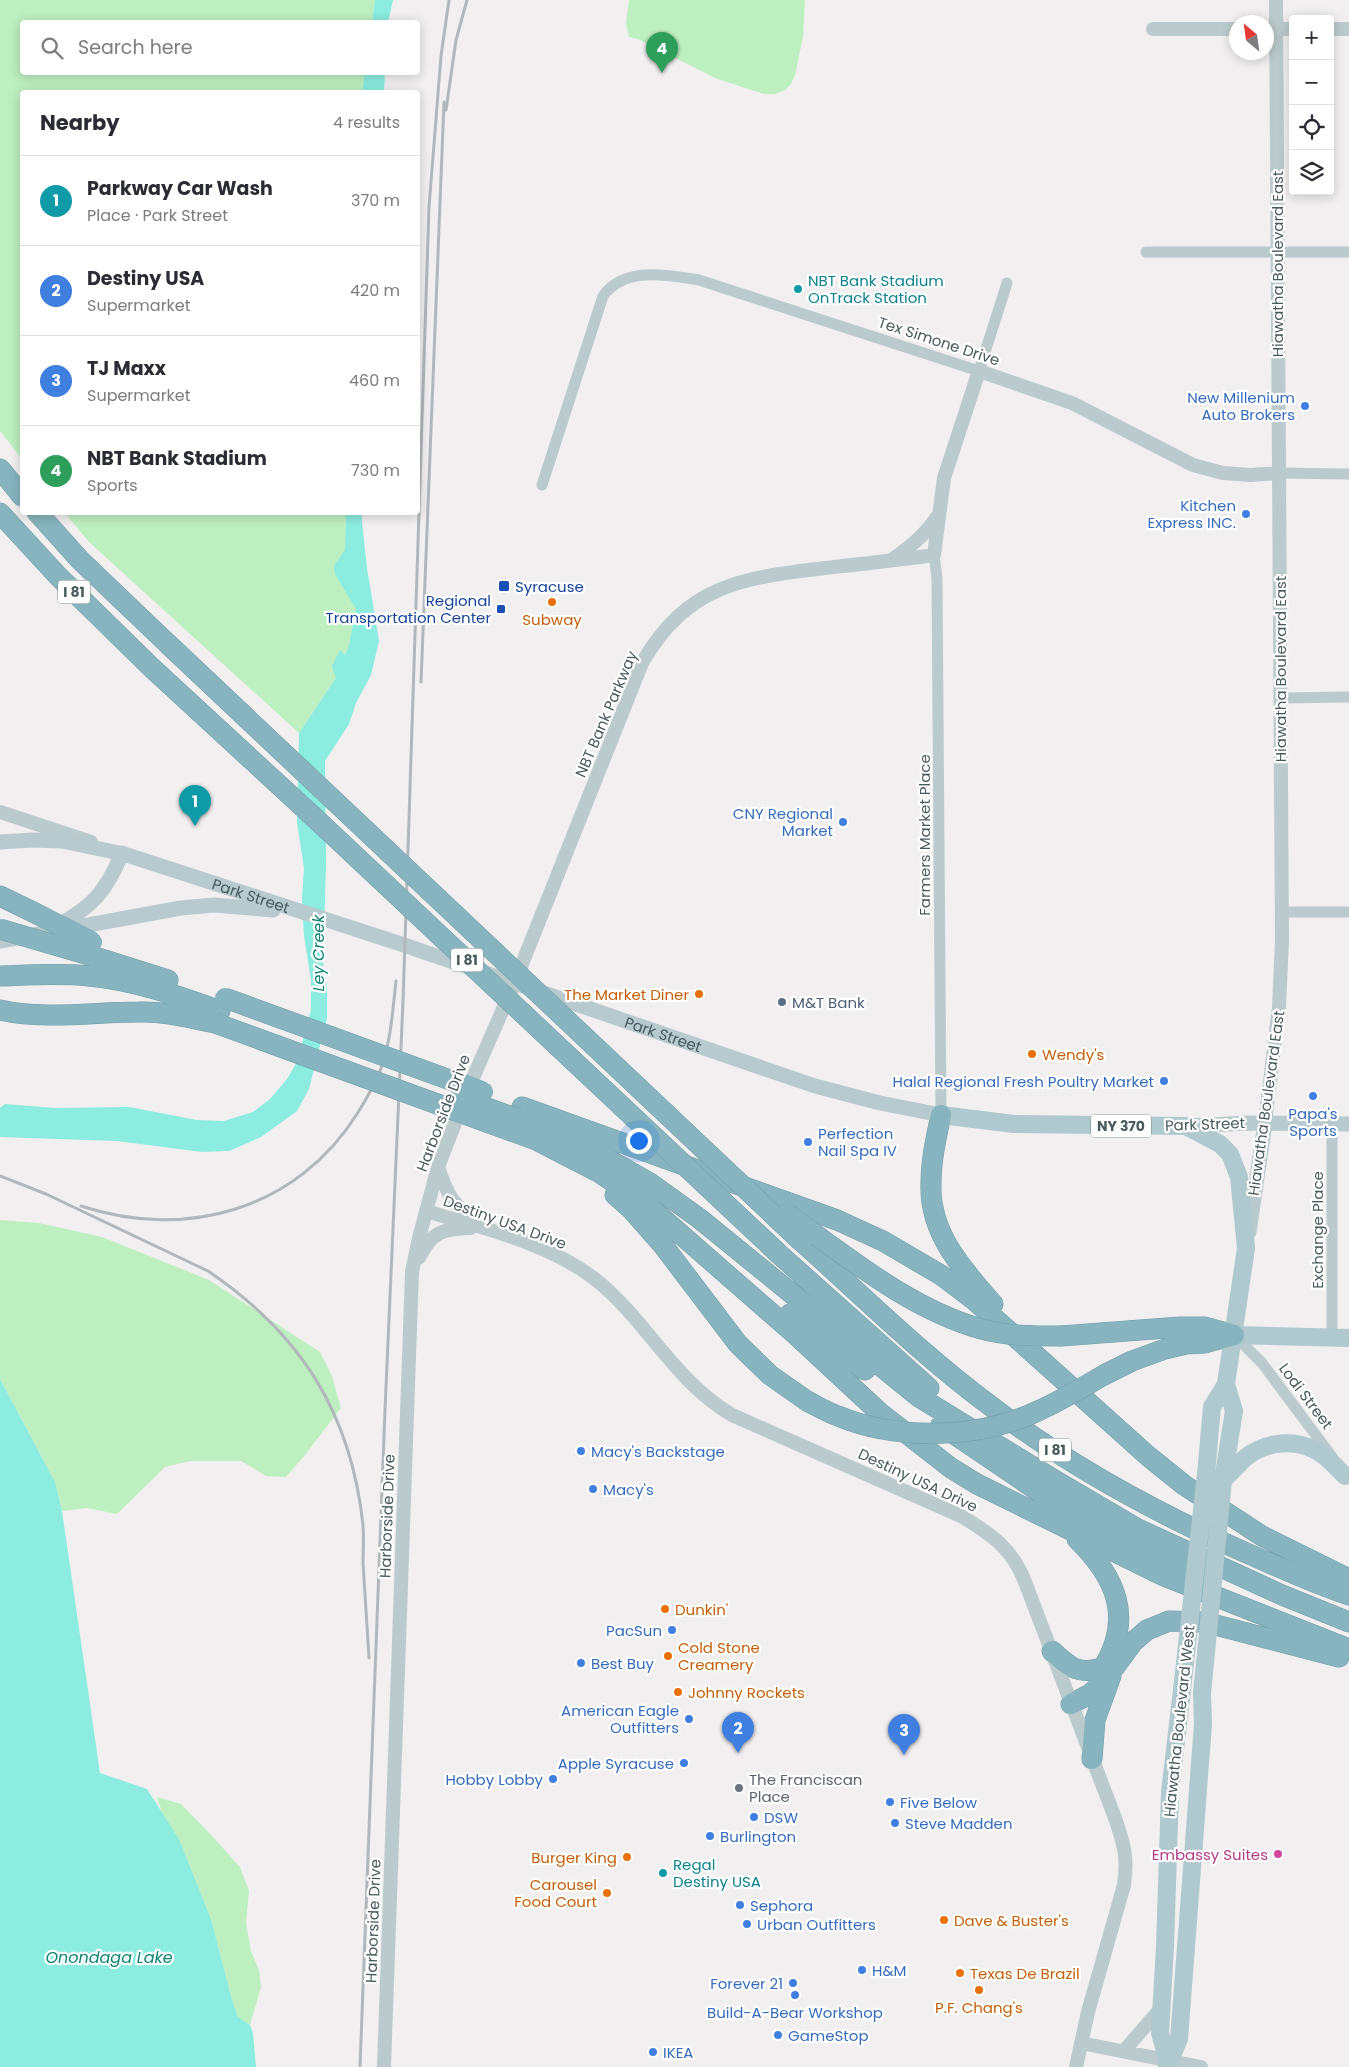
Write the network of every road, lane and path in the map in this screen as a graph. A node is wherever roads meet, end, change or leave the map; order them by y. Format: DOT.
graph roads {
  1 [pos="1276,0"];
  2 [pos="1274,15"];
  3 [pos="1153,29"];
  4 [pos="1229,29"];
  5 [pos="1274,29"];
  6 [pos="1289,29"];
  7 [pos="1334,29"];
  8 [pos="1349,29"];
  9 [pos="1273,60"];
  10 [pos="1146,252"];
  11 [pos="1349,252"];
  12 [pos="1277,253"];
  13 [pos="1007,282"];
  14 [pos="979,371"];
  15 [pos="0,470"];
  16 [pos="1279,473"];
  17 [pos="1349,474"];
  18 [pos="542,485"];
  19 [pos="20,494"];
  20 [pos="0,513"];
  21 [pos="40,515"];
  22 [pos="939,515"];
  23 [pos="934,555"];
  24 [pos="891,560"];
  25 [pos="1349,697"];
  26 [pos="1280,698"];
  27 [pos="0,812"];
  28 [pos="0,842"];
  29 [pos="122,853"];
  30 [pos="0,896"];
  31 [pos="297,912"];
  32 [pos="1282,912"];
  33 [pos="1349,912"];
  34 [pos="39,924"];
  35 [pos="0,929"];
  36 [pos="0,941"];
  37 [pos="92,949"];
  38 [pos="0,976"];
  39 [pos="514,984"];
  40 [pos="0,988"];
  41 [pos="0,1010"];
  42 [pos="220,1011"];
  43 [pos="941,1115"];
  44 [pos="518,1119"];
  45 [pos="1265,1123"];
  46 [pos="1332,1124"];
  47 [pos="1349,1124"];
  48 [pos="1186,1126"];
  49 [pos="567,1155"];
  50 [pos="438,1167"];
  51 [pos="736,1179"];
  52 [pos="426,1211"];
  53 [pos="484,1228"];
  54 [pos="686,1238"];
  55 [pos="1246,1248"];
  56 [pos="412,1272"];
  57 [pos="1234,1335"];
  58 [pos="1340,1337"];
  59 [pos="1049,1367"];
  60 [pos="1226,1384"];
  61 [pos="1347,1478"];
  62 [pos="1223,1480"];
  63 [pos="1056,1481"];
  64 [pos="1055,1522"];
  65 [pos="1349,1579"];
  66 [pos="1349,1595"];
  67 [pos="1348,1622"];
  68 [pos="1349,1649"];
  69 [pos="1052,1651"];
  70 [pos="1349,1660"];
  71 [pos="1109,1667"];
  72 [pos="1070,1699"];
  73 [pos="1092,1759"];
  74 [pos="1162,2008"];
  75 [pos="1081,2043"];
  76 [pos="1124,2051"];
  77 [pos="1168,2064"];
  78 [pos="384,2067"];
  79 [pos="1076,2067"];
  80 [pos="1201,2067"];
  1 -- 2 [label="street, Hiawatha Boulevard East"];
  3 -- 4 [label="street"];
  5 -- 6 [label="street"];
  7 -- 8 [label="street"];
  9 -- 12 [label="street, Hiawatha Boulevard East"];
  10 -- 12 [label="street"];
  11 -- 12 [label="street"];
  12 -- 16 [label="street, Hiawatha Boulevard East"];
  13 -- 14 [label="street"];
  14 -- 16 [label="street, Tex Simone Drive"];
  14 -- 18 [label="street, Tex Simone Drive"];
  14 -- 22 [label="street"];
  15 -- 19 [label="highway"];
  16 -- 17 [label="street"];
  16 -- 26 [label="street, Hiawatha Boulevard East"];
  20 -- 63 [label="highway, I 81, bridge"];
  21 -- 51 [label="highway, I 81, bridge"];
  22 -- 23 [label="street"];
  22 -- 24 [label="street, NBT Bank Parkway"];
  23 -- 24 [label="street, NBT Bank Parkway"];
  23 -- 43 [label="street, Farmers Market Place"];
  24 -- 39 [label="street, NBT Bank Parkway"];
  25 -- 26 [label="street"];
  26 -- 32 [label="street, Hiawatha Boulevard East"];
  27 -- 29 [label="street, Park Street"];
  28 -- 29 [label="main road, NY 370"];
  29 -- 31 [label="main road, Park Street / NY 370"];
  29 -- 34 [label="main road, NY 370"];
  30 -- 34 [label="highway"];
  31 -- 34 [label="main road, NY 370"];
  31 -- 39 [label="main road, Park Street / NY 370"];
  32 -- 33 [label="street"];
  32 -- 45 [label="street, Hiawatha Boulevard East"];
  34 -- 36 [label="main road, NY 370"];
  34 -- 37 [label="highway, bridge"];
  35 -- 37 [label="highway, bridge"];
  37 -- 42 [label="highway"];
  38 -- 42 [label="highway"];
  39 -- 43 [label="main road, Park Street / NY 370"];
  39 -- 50 [label="street, Harborside Drive"];
  40 -- 42 [label="highway"];
  41 -- 42 [label="highway"];
  42 -- 44 [label="highway, bridge"];
  42 -- 44 [label="highway, bridge"];
  43 -- 48 [label="main road, Park Street / NY 370"];
  43 -- 59 [label="highway"];
  44 -- 49 [label="highway"];
  44 -- 59 [label="highway"];
  44 -- 63 [label="highway"];
  45 -- 46 [label="main road, Park Street / NY 370"];
  45 -- 48 [label="main road, Park Street / NY 370"];
  45 -- 55 [label="main road, Hiawatha Boulevard East"];
  46 -- 47 [label="main road, Park Street / NY 370"];
  46 -- 58 [label="street, Exchange Place"];
  48 -- 55 [label="main road"];
  49 -- 54 [label="highway"];
  49 -- 57 [label="highway, bridge"];
  50 -- 52 [label="street, Harborside Drive"];
  50 -- 53 [label="street"];
  51 -- 57 [label="highway, bridge"];
  51 -- 66 [label="highway, I 81, bridge"];
  52 -- 53 [label="street, Destiny USA Drive"];
  52 -- 56 [label="street, Harborside Drive"];
  53 -- 56 [label="street"];
  53 -- 69 [label="street, Destiny USA Drive"];
  54 -- 64 [label="highway"];
  54 -- 67 [label="highway"];
  55 -- 57 [label="main road, Hiawatha Boulevard East"];
  56 -- 78 [label="street, Harborside Drive"];
  57 -- 58 [label="main road"];
  57 -- 60 [label="main road, Hiawatha Boulevard West"];
  57 -- 61 [label="street, Lodi Street"];
  59 -- 65 [label="highway"];
  60 -- 62 [label="main road, Hiawatha Boulevard West"];
  60 -- 74 [label="main road, Hiawatha Boulevard West, bridge"];
  61 -- 62 [label="main road"];
  62 -- 77 [label="main road, Hiawatha Boulevard West, bridge"];
  63 -- 67 [label="highway, I 81"];
  64 -- 68 [label="highway"];
  64 -- 71 [label="highway"];
  69 -- 71 [label="highway"];
  69 -- 72 [label="street, Destiny USA Drive"];
  70 -- 71 [label="highway"];
  71 -- 72 [label="highway"];
  71 -- 73 [label="highway"];
  72 -- 73 [label="street, Destiny USA Drive"];
  73 -- 75 [label="street, Destiny USA Drive"];
  74 -- 76 [label="street"];
  74 -- 77 [label="main road, Hiawatha Boulevard West"];
  75 -- 76 [label="street"];
  75 -- 79 [label="street"];
  76 -- 77 [label="street"];
  77 -- 80 [label="street"];
}
